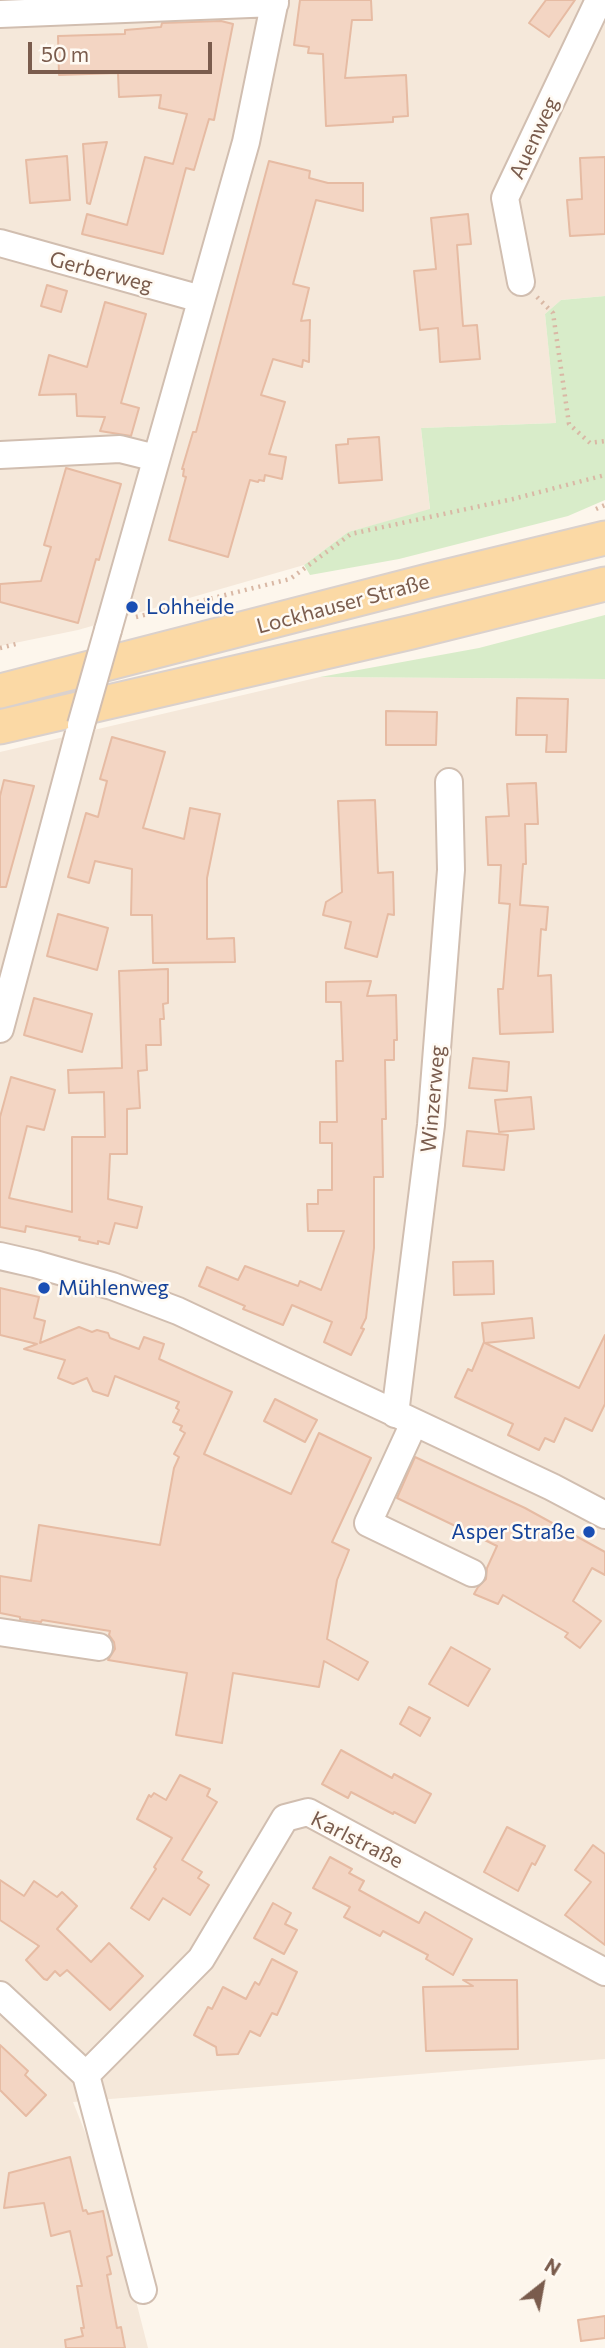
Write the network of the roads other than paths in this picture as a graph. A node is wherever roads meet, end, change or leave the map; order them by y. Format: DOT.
graph roads {
  1 [pos="599,0"];
  2 [pos="275,2"];
  3 [pos="0,14"];
  4 [pos="0,243"];
  5 [pos="521,282"];
  6 [pos="201,299"];
  7 [pos="0,455"];
  8 [pos="156,458"];
  9 [pos="605,538"];
  10 [pos="605,584"];
  11 [pos="0,691"];
  12 [pos="0,727"];
  13 [pos="449,782"];
  14 [pos="0,1029"];
  15 [pos="0,1256"];
  16 [pos="405,1418"];
  17 [pos="605,1515"];
  18 [pos="472,1573"];
  19 [pos="0,1632"];
  20 [pos="99,1647"];
  21 [pos="605,1972"];
  22 [pos="0,1995"];
  23 [pos="86,2075"];
  24 [pos="144,2290"];
  1 -- 5 [label="street, Auenweg"];
  2 -- 3 [label="street"];
  2 -- 6 [label="street"];
  4 -- 6 [label="street, Gerberweg"];
  6 -- 8 [label="street"];
  7 -- 8 [label="street"];
  8 -- 14 [label="street, bridge"];
  9 -- 11 [label="main road, Lockhauser Straße"];
  10 -- 12 [label="main road, Lockhauser Straße"];
  13 -- 16 [label="street, Winzerweg"];
  15 -- 16 [label="street"];
  16 -- 17 [label="street"];
  16 -- 18 [label="street, Winzerweg"];
  19 -- 20 [label="street"];
  21 -- 23 [label="street, Karlstraße"];
  22 -- 23 [label="street"];
  23 -- 24 [label="street"];
}
